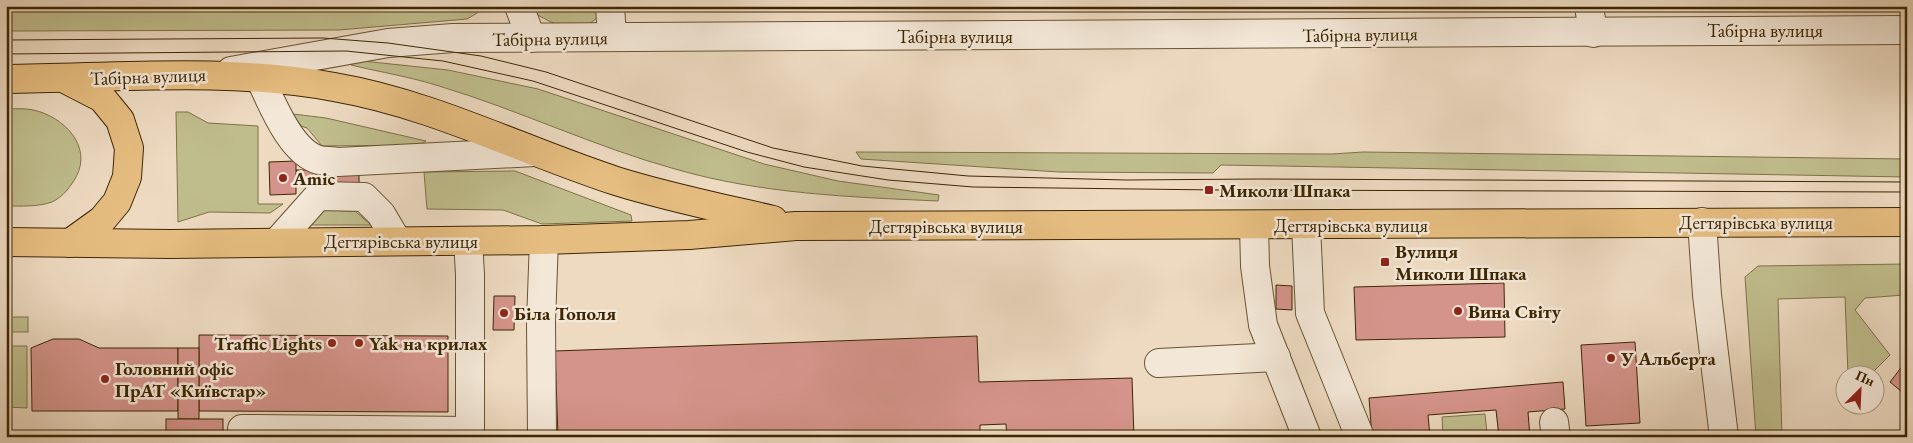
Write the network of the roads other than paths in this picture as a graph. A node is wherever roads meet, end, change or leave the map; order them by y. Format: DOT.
graph roads {
  1 [pos="519,6"];
  2 [pos="610,6"];
  3 [pos="1589,6"];
  4 [pos="1907,30"];
  5 [pos="1593,33"];
  6 [pos="612,37"];
  7 [pos="531,38"];
  8 [pos="206,75"];
  9 [pos="259,76"];
  10 [pos="6,79"];
  11 [pos="65,79"];
  12 [pos="535,152"];
  13 [pos="1702,222"];
  14 [pos="1907,222"];
  15 [pos="1254,225"];
  16 [pos="1306,225"];
  17 [pos="796,226"];
  18 [pos="544,240"];
  19 [pos="397,241"];
  20 [pos="468,241"];
  21 [pos="6,242"];
  22 [pos="277,242"];
  23 [pos="70,243"];
  24 [pos="1276,357"];
  25 [pos="1159,363"];
  26 [pos="242,429"];
  27 [pos="470,434"];
  28 [pos="542,437"];
  29 [pos="1307,437"];
  30 [pos="1360,437"];
  31 [pos="1724,437"];
  1 -- 7 [label="street"];
  2 -- 6 [label="street"];
  3 -- 5 [label="street"];
  4 -- 5 [label="street, Табірна вулиця"];
  5 -- 6 [label="street, Табірна вулиця"];
  6 -- 7 [label="street, Табірна вулиця"];
  7 -- 8 [label="street, Табірна вулиця"];
  8 -- 9 [label="main road, Дегтярівська вулиця"];
  8 -- 11 [label="main road, Табірна вулиця"];
  9 -- 12 [label="main road, Дегтярівська вулиця"];
  9 -- 12 [label="street"];
  10 -- 11 [label="main road, Табірна вулиця"];
  11 -- 23 [label="main road"];
  12 -- 17 [label="main road, Дегтярівська вулиця"];
  13 -- 14 [label="main road, Дегтярівська вулиця"];
  13 -- 16 [label="main road, Дегтярівська вулиця"];
  13 -- 31 [label="street"];
  15 -- 16 [label="main road, Дегтярівська вулиця"];
  15 -- 17 [label="main road, Дегтярівська вулиця"];
  15 -- 24 [label="street"];
  16 -- 30 [label="street"];
  17 -- 18 [label="main road, Дегтярівська вулиця"];
  18 -- 20 [label="main road, Дегтярівська вулиця"];
  18 -- 28 [label="street"];
  19 -- 20 [label="main road, Дегтярівська вулиця"];
  19 -- 22 [label="main road, Дегтярівська вулиця"];
  19 -- 22 [label="street"];
  20 -- 27 [label="street"];
  21 -- 23 [label="main road, Дегтярівська вулиця"];
  22 -- 23 [label="main road, Дегтярівська вулиця"];
  24 -- 25 [label="street"];
  24 -- 29 [label="street"];
  26 -- 27 [label="street"];
}
